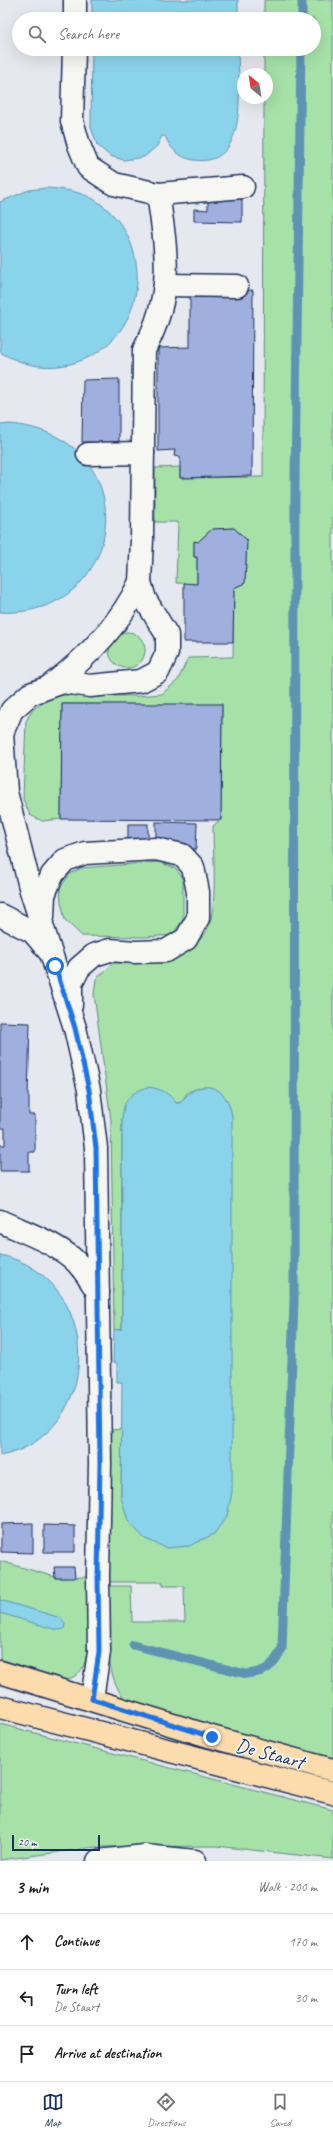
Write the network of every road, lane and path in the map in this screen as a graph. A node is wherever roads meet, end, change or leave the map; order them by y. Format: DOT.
graph roads {
  1 [pos="75,0"];
  2 [pos="75,12"];
  3 [pos="74,56"];
  4 [pos="243,186"];
  5 [pos="158,194"];
  6 [pos="167,285"];
  7 [pos="237,286"];
  8 [pos="143,453"];
  9 [pos="88,454"];
  10 [pos="140,582"];
  11 [pos="50,686"];
  12 [pos="0,915"];
  13 [pos="42,925"];
  14 [pos="51,954"];
  15 [pos="71,1014"];
  16 [pos="0,1221"];
  17 [pos="98,1292"];
  18 [pos="0,1672"];
  19 [pos="92,1699"];
  20 [pos="0,1707"];
  21 [pos="333,1770"];
  22 [pos="333,1793"];
  23 [pos="98,1861"];
  24 [pos="195,1861"];
  1 -- 2 [label="street"];
  3 -- 5 [label="street"];
  4 -- 5 [label="street"];
  5 -- 6 [label="street"];
  6 -- 7 [label="street"];
  6 -- 8 [label="street"];
  8 -- 9 [label="street"];
  8 -- 10 [label="street"];
  10 -- 11 [label="street"];
  10 -- 11 [label="street"];
  11 -- 13 [label="street"];
  12 -- 14 [label="street"];
  13 -- 14 [label="street"];
  13 -- 15 [label="street"];
  14 -- 15 [label="street"];
  15 -- 17 [label="street"];
  16 -- 17 [label="street"];
  17 -- 19 [label="street"];
  18 -- 19 [label="main road, De Staart"];
  19 -- 21 [label="main road, De Staart"];
  20 -- 22 [label="main road, De Staart"];
  23 -- 24 [label="street"];
}
